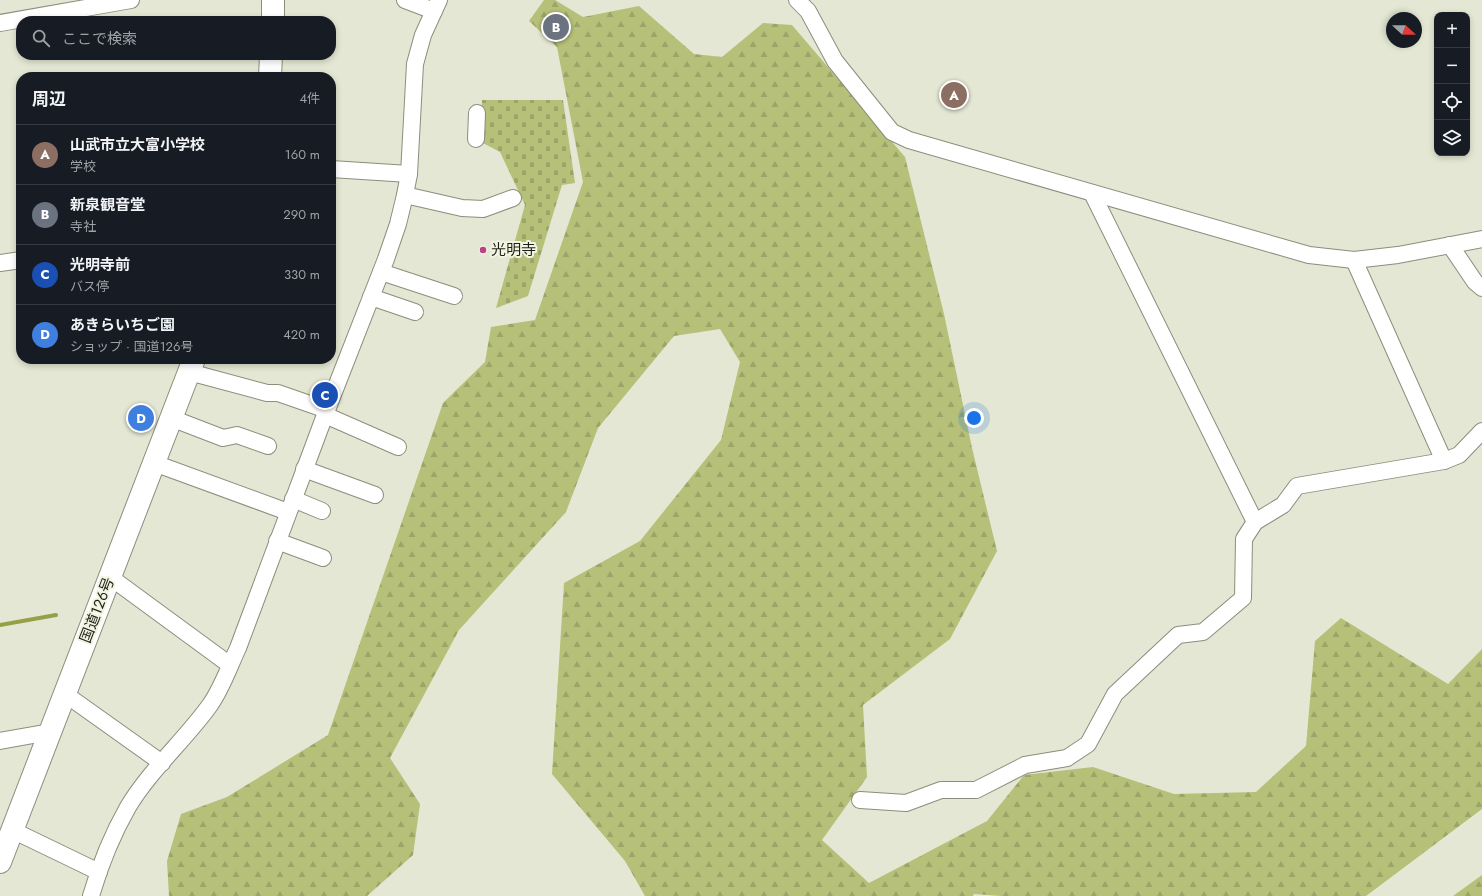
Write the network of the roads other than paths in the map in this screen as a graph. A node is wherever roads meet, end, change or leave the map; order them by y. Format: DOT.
graph roads {
  1 [pos="131,0"];
  2 [pos="274,0"];
  3 [pos="406,0"];
  4 [pos="797,0"];
  5 [pos="436,5"];
  6 [pos="808,6"];
  7 [pos="40,16"];
  8 [pos="272,16"];
  9 [pos="16,20"];
  10 [pos="0,23"];
  11 [pos="271,60"];
  12 [pos="270,72"];
  13 [pos="477,113"];
  14 [pos="476,139"];
  15 [pos="336,169"];
  16 [pos="409,174"];
  17 [pos="1092,193"];
  18 [pos="405,195"];
  19 [pos="513,198"];
  20 [pos="1482,238"];
  21 [pos="1450,245"];
  22 [pos="1354,260"];
  23 [pos="16,261"];
  24 [pos="0,263"];
  25 [pos="381,272"];
  26 [pos="1482,288"];
  27 [pos="454,296"];
  28 [pos="371,297"];
  29 [pos="415,312"];
  30 [pos="191,365"];
  31 [pos="326,412"];
  32 [pos="171,418"];
  33 [pos="1482,431"];
  34 [pos="268,446"];
  35 [pos="398,447"];
  36 [pos="1444,461"];
  37 [pos="154,463"];
  38 [pos="304,469"];
  39 [pos="376,494"];
  40 [pos="291,506"];
  41 [pos="322,511"];
  42 [pos="1255,522"];
  43 [pos="277,541"];
  44 [pos="323,558"];
  45 [pos="110,577"];
  46 [pos="230,665"];
  47 [pos="65,694"];
  48 [pos="50,732"];
  49 [pos="0,741"];
  50 [pos="162,763"];
  51 [pos="860,800"];
  52 [pos="12,830"];
  53 [pos="0,862"];
  54 [pos="99,872"];
  55 [pos="91,896"];
  1 -- 7 [label="street"];
  2 -- 8 [label="highway"];
  3 -- 5 [label="street"];
  4 -- 6 [label="street"];
  5 -- 16 [label="street"];
  6 -- 17 [label="street"];
  9 -- 10 [label="street"];
  11 -- 12 [label="highway"];
  13 -- 14 [label="street"];
  15 -- 16 [label="street"];
  16 -- 18 [label="street"];
  17 -- 22 [label="street"];
  17 -- 42 [label="street"];
  18 -- 19 [label="street"];
  18 -- 25 [label="street"];
  20 -- 21 [label="street"];
  21 -- 22 [label="street"];
  21 -- 26 [label="street"];
  22 -- 36 [label="street"];
  23 -- 24 [label="street"];
  25 -- 27 [label="street"];
  25 -- 28 [label="street"];
  28 -- 29 [label="street"];
  28 -- 31 [label="street"];
  30 -- 31 [label="street"];
  30 -- 32 [label="highway, 国道126号"];
  31 -- 35 [label="street"];
  31 -- 38 [label="street"];
  32 -- 34 [label="street"];
  32 -- 37 [label="highway, 国道126号"];
  33 -- 36 [label="street"];
  36 -- 42 [label="street"];
  37 -- 40 [label="street"];
  37 -- 45 [label="highway, 国道126号"];
  38 -- 39 [label="street"];
  38 -- 40 [label="street"];
  40 -- 41 [label="street"];
  40 -- 43 [label="street"];
  42 -- 51 [label="street"];
  43 -- 44 [label="street"];
  43 -- 46 [label="street"];
  45 -- 46 [label="street"];
  45 -- 47 [label="highway, 国道126号"];
  46 -- 50 [label="street"];
  47 -- 48 [label="highway, 国道126号"];
  47 -- 50 [label="street"];
  48 -- 49 [label="street"];
  48 -- 52 [label="highway, 国道126号"];
  50 -- 54 [label="street"];
  52 -- 53 [label="highway, 国道126号"];
  52 -- 54 [label="street"];
  54 -- 55 [label="street"];
}
